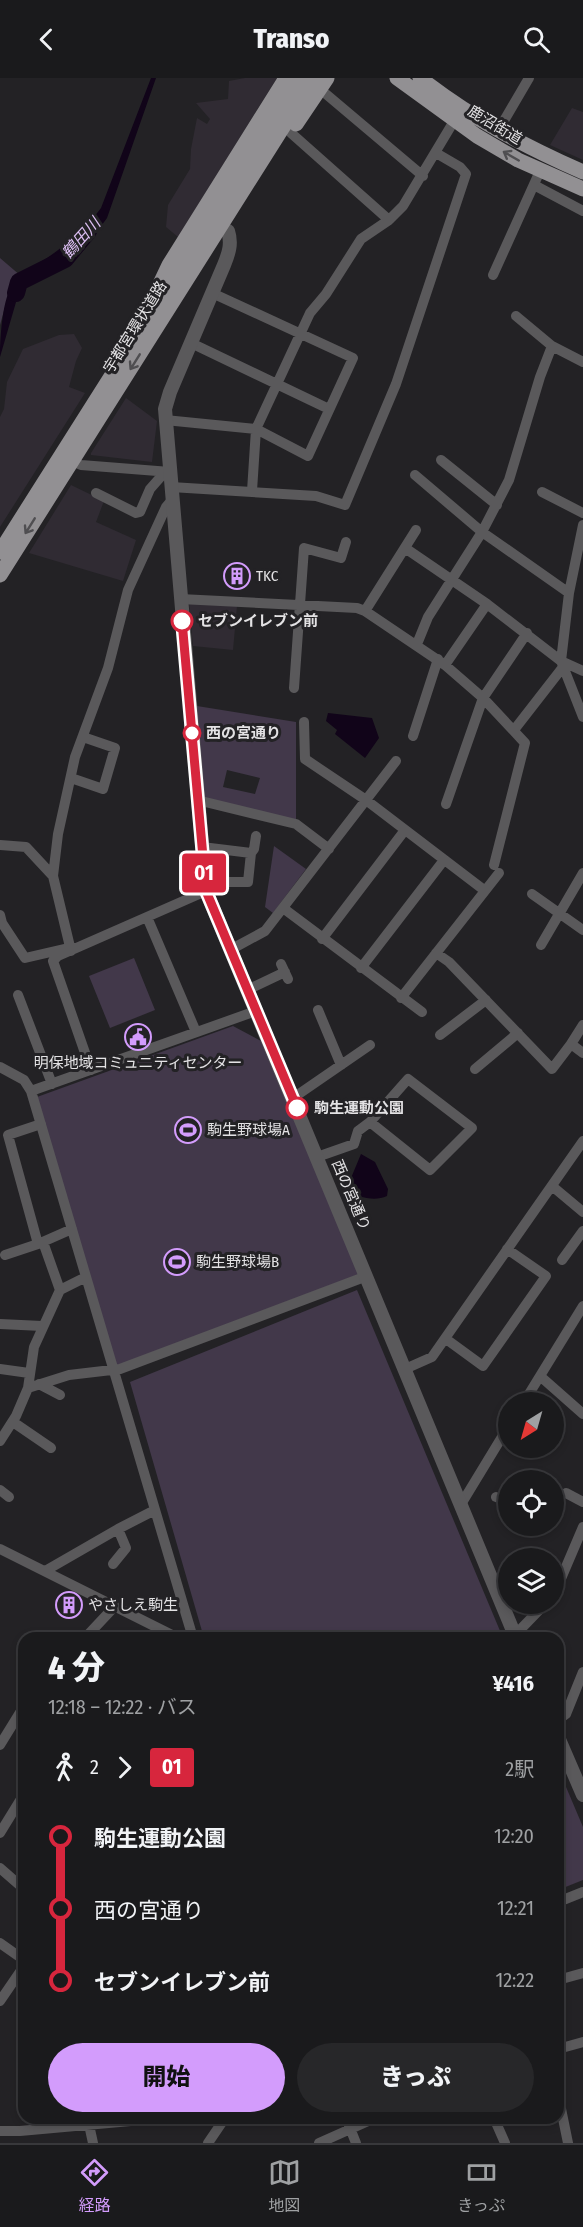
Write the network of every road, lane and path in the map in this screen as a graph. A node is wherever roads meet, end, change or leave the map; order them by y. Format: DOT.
graph roads {
  1 [pos="300,78"];
  2 [pos="397,78"];
  3 [pos="420,78"];
  4 [pos="529,78"];
  5 [pos="320,82"];
  6 [pos="292,90"];
  7 [pos="454,121"];
  8 [pos="498,131"];
  9 [pos="291,133"];
  10 [pos="436,153"];
  11 [pos="583,172"];
  12 [pos="423,176"];
  13 [pos="537,178"];
  14 [pos="583,189"];
  15 [pos="583,212"];
  16 [pos="389,220"];
  17 [pos="228,231"];
  18 [pos="493,275"];
  19 [pos="212,293"];
  20 [pos="516,316"];
  21 [pos="301,333"];
  22 [pos="144,335"];
  23 [pos="190,343"];
  24 [pos="552,346"];
  25 [pos="583,362"];
  26 [pos="277,382"];
  27 [pos="329,409"];
  28 [pos="165,420"];
  29 [pos="256,429"];
  30 [pos="66,458"];
  31 [pos="441,460"];
  32 [pos="168,472"];
  33 [pos="415,475"];
  34 [pos="252,491"];
  35 [pos="542,492"];
  36 [pos="96,493"];
  37 [pos="171,494"];
  38 [pos="497,505"];
  39 [pos="583,513"];
  40 [pos="583,525"];
  41 [pos="416,530"];
  42 [pos="482,532"];
  43 [pos="346,542"];
  44 [pos="405,548"];
  45 [pos="0,552"];
  46 [pos="0,575"];
  47 [pos="452,580"];
  48 [pos="569,593"];
  49 [pos="180,599"];
  50 [pos="487,604"];
  51 [pos="299,605"];
  52 [pos="365,611"];
  53 [pos="527,633"];
  54 [pos="417,644"];
  55 [pos="441,662"];
  56 [pos="562,664"];
  57 [pos="583,671"];
  58 [pos="294,688"];
  59 [pos="483,698"];
  60 [pos="583,717"];
  61 [pos="304,722"];
  62 [pos="514,730"];
  63 [pos="413,736"];
  64 [pos="82,737"];
  65 [pos="396,761"];
  66 [pos="71,778"];
  67 [pos="198,800"];
  68 [pos="366,800"];
  69 [pos="446,804"];
  70 [pos="405,830"];
  71 [pos="256,836"];
  72 [pos="0,845"];
  73 [pos="202,847"];
  74 [pos="329,849"];
  75 [pos="251,853"];
  76 [pos="444,860"];
  77 [pos="583,873"];
  78 [pos="54,876"];
  79 [pos="205,887"];
  80 [pos="484,890"];
  81 [pos="532,894"];
  82 [pos="283,908"];
  83 [pos="559,913"];
  84 [pos="0,915"];
  85 [pos="147,917"];
  86 [pos="583,930"];
  87 [pos="322,939"];
  88 [pos="541,945"];
  89 [pos="70,949"];
  90 [pos="230,950"];
  91 [pos="436,953"];
  92 [pos="362,968"];
  93 [pos="285,972"];
  94 [pos="247,990"];
  95 [pos="18,995"];
  96 [pos="401,998"];
  97 [pos="486,1000"];
  98 [pos="318,1010"];
  99 [pos="256,1011"];
  100 [pos="422,1012"];
  101 [pos="583,1025"];
  102 [pos="196,1032"];
  103 [pos="518,1034"];
  104 [pos="440,1035"];
  105 [pos="571,1044"];
  106 [pos="370,1045"];
  107 [pos="583,1053"];
  108 [pos="341,1065"];
  109 [pos="0,1067"];
  110 [pos="475,1069"];
  111 [pos="91,1070"];
  112 [pos="52,1084"];
  113 [pos="31,1091"];
  114 [pos="293,1098"];
  115 [pos="370,1122"];
  116 [pos="41,1124"];
  117 [pos="583,1142"];
  118 [pos="317,1157"];
  119 [pos="552,1186"];
  120 [pos="583,1212"];
  121 [pos="72,1229"];
  122 [pos="583,1231"];
  123 [pos="41,1243"];
  124 [pos="507,1249"];
  125 [pos="4,1255"];
  126 [pos="562,1260"];
  127 [pos="367,1276"];
  128 [pos="86,1277"];
  129 [pos="60,1290"];
  130 [pos="583,1306"];
  131 [pos="0,1324"];
  132 [pos="42,1326"];
  133 [pos="571,1327"];
  134 [pos="583,1329"];
  135 [pos="446,1339"];
  136 [pos="0,1369"];
  137 [pos="405,1369"];
  138 [pos="113,1370"];
  139 [pos="29,1373"];
  140 [pos="540,1376"];
  141 [pos="34,1386"];
  142 [pos="530,1392"];
  143 [pos="60,1395"];
  144 [pos="583,1414"];
  145 [pos="13,1422"];
  146 [pos="0,1441"];
  147 [pos="498,1443"];
  148 [pos="51,1448"];
  149 [pos="566,1493"];
  150 [pos="583,1502"];
  151 [pos="460,1506"];
  152 [pos="155,1510"];
  153 [pos="583,1527"];
  154 [pos="117,1529"];
  155 [pos="0,1548"];
  156 [pos="113,1564"];
  157 [pos="45,1571"];
  158 [pos="564,1572"];
  159 [pos="115,1606"];
  160 [pos="536,1614"];
  161 [pos="91,1632"];
  162 [pos="166,1632"];
  163 [pos="191,1632"];
  164 [pos="513,1632"];
  165 [pos="519,1632"];
  166 [pos="583,1672"];
  167 [pos="564,1716"];
  168 [pos="18,1725"];
  169 [pos="0,1745"];
  170 [pos="564,1750"];
  171 [pos="581,1786"];
  172 [pos="18,1804"];
  173 [pos="0,1833"];
  174 [pos="0,1868"];
  175 [pos="18,1884"];
  176 [pos="583,1892"];
  177 [pos="564,1900"];
  178 [pos="0,1943"];
  179 [pos="18,1956"];
  180 [pos="583,1973"];
  181 [pos="18,1974"];
  182 [pos="564,1978"];
  183 [pos="0,2000"];
  184 [pos="583,2042"];
  185 [pos="564,2047"];
  186 [pos="564,2123"];
  187 [pos="68,2124"];
  188 [pos="89,2124"];
  189 [pos="221,2124"];
  190 [pos="348,2124"];
  191 [pos="361,2124"];
  192 [pos="497,2124"];
  193 [pos="350,2129"];
  194 [pos="0,2131"];
  195 [pos="93,2143"];
  196 [pos="208,2143"];
  197 [pos="319,2143"];
  198 [pos="356,2143"];
  199 [pos="505,2143"];
  200 [pos="568,2143"];
  1 -- 6 [label="main road"];
  2 -- 7 [label="main road, 鹿沼街道"];
  3 -- 8 [label="main road, 鹿沼街道"];
  4 -- 8 [label="street"];
  5 -- 6 [label="main road"];
  5 -- 9 [label="main road"];
  5 -- 12 [label="street"];
  6 -- 22 [label="main road, 宇都宮環状道路"];
  6 -- 22 [label="main road"];
  7 -- 10 [label="street"];
  13 -- 7 [label="main road, 鹿沼街道, one-way"];
  8 -- 11 [label="main road, 鹿沼街道"];
  9 -- 16 [label="street"];
  9 -- 17 [label="main road"];
  10 -- 12 [label="street"];
  10 -- 34 [label="street"];
  12 -- 16 [label="street"];
  13 -- 14 [label="main road, 鹿沼街道"];
  13 -- 15 [label="street"];
  13 -- 18 [label="street"];
  16 -- 21 [label="street"];
  17 -- 19 [label="street, 西の宮通り"];
  17 -- 22 [label="main road"];
  19 -- 21 [label="street"];
  19 -- 23 [label="street, 西の宮通り"];
  20 -- 24 [label="street"];
  21 -- 26 [label="street"];
  21 -- 27 [label="street"];
  22 -- 30 [label="main road, 宇都宮環状道路"];
  23 -- 26 [label="street"];
  23 -- 28 [label="street, 西の宮通り"];
  24 -- 25 [label="street"];
  24 -- 38 [label="street"];
  26 -- 27 [label="street"];
  26 -- 29 [label="street"];
  27 -- 29 [label="street"];
  28 -- 29 [label="street"];
  28 -- 32 [label="street, 西の宮通り"];
  29 -- 34 [label="street"];
  30 -- 32 [label="street"];
  30 -- 45 [label="main road, 宇都宮環状道路"];
  30 -- 46 [label="main road, 宇都宮環状道路, one-way"];
  31 -- 38 [label="street"];
  32 -- 36 [label="street"];
  32 -- 37 [label="street, 西の宮通り"];
  33 -- 42 [label="street"];
  34 -- 37 [label="street"];
  35 -- 39 [label="street"];
  37 -- 49 [label="street, 西の宮通り"];
  37 -- 64 [label="street"];
  38 -- 42 [label="street"];
  40 -- 48 [label="street"];
  41 -- 44 [label="street"];
  42 -- 47 [label="street"];
  42 -- 48 [label="street"];
  43 -- 51 [label="street"];
  44 -- 47 [label="street"];
  44 -- 52 [label="street"];
  47 -- 50 [label="street"];
  47 -- 54 [label="street"];
  48 -- 56 [label="street"];
  49 -- 51 [label="street"];
  49 -- 67 [label="street, 西の宮通り"];
  50 -- 53 [label="street"];
  50 -- 55 [label="street"];
  51 -- 52 [label="street"];
  51 -- 58 [label="street"];
  52 -- 54 [label="street"];
  53 -- 56 [label="street"];
  53 -- 59 [label="street"];
  54 -- 55 [label="street"];
  55 -- 59 [label="street"];
  55 -- 63 [label="street"];
  56 -- 57 [label="street"];
  56 -- 60 [label="street"];
  56 -- 62 [label="street"];
  59 -- 62 [label="street"];
  59 -- 69 [label="street"];
  61 -- 68 [label="street"];
  62 -- 80 [label="street"];
  64 -- 66 [label="street"];
  64 -- 66 [label="street"];
  65 -- 68 [label="street"];
  66 -- 78 [label="street"];
  67 -- 73 [label="street, 西の宮通り"];
  67 -- 74 [label="street"];
  68 -- 70 [label="street"];
  68 -- 74 [label="street"];
  70 -- 76 [label="street"];
  70 -- 87 [label="street"];
  71 -- 75 [label="street"];
  72 -- 78 [label="street"];
  73 -- 75 [label="street"];
  73 -- 79 [label="street, 西の宮通り"];
  74 -- 82 [label="street"];
  75 -- 79 [label="street"];
  76 -- 80 [label="street"];
  76 -- 92 [label="street"];
  77 -- 83 [label="street"];
  78 -- 89 [label="street"];
  79 -- 85 [label="street"];
  79 -- 90 [label="street, 西の宮通り"];
  80 -- 91 [label="street"];
  81 -- 83 [label="street"];
  82 -- 87 [label="street"];
  82 -- 90 [label="street"];
  83 -- 86 [label="street"];
  83 -- 88 [label="street"];
  84 -- 89 [label="street"];
  85 -- 89 [label="street"];
  85 -- 102 [label="street"];
  87 -- 92 [label="street"];
  89 -- 111 [label="street"];
  90 -- 94 [label="street, 西の宮通り"];
  91 -- 96 [label="street"];
  91 -- 97 [label="street"];
  92 -- 96 [label="street"];
  93 -- 94 [label="street"];
  94 -- 99 [label="street, 西の宮通り"];
  95 -- 112 [label="street"];
  96 -- 100 [label="street"];
  97 -- 103 [label="street"];
  97 -- 104 [label="street"];
  98 -- 108 [label="street"];
  99 -- 102 [label="street"];
  99 -- 114 [label="street, 西の宮通り"];
  101 -- 105 [label="street"];
  102 -- 111 [label="street"];
  103 -- 105 [label="street"];
  103 -- 110 [label="street"];
  105 -- 107 [label="street"];
  106 -- 108 [label="street"];
  108 -- 114 [label="street"];
  109 -- 113 [label="street"];
  111 -- 112 [label="street"];
  112 -- 113 [label="street"];
  113 -- 116 [label="street"];
  114 -- 118 [label="street, 西の宮通り"];
  115 -- 115 [label="street"];
  115 -- 118 [label="street"];
  116 -- 121 [label="street"];
  116 -- 123 [label="street"];
  117 -- 119 [label="street"];
  118 -- 127 [label="street, 西の宮通り"];
  119 -- 120 [label="street"];
  119 -- 124 [label="street"];
  121 -- 123 [label="street"];
  121 -- 128 [label="street"];
  122 -- 126 [label="street"];
  123 -- 125 [label="street"];
  123 -- 129 [label="street"];
  124 -- 135 [label="street"];
  124 -- 135 [label="street"];
  127 -- 137 [label="street, 西の宮通り"];
  127 -- 138 [label="street"];
  128 -- 129 [label="street"];
  128 -- 138 [label="street"];
  129 -- 132 [label="street"];
  130 -- 133 [label="street"];
  131 -- 132 [label="street"];
  132 -- 139 [label="street"];
  133 -- 134 [label="street"];
  133 -- 140 [label="street"];
  135 -- 137 [label="street"];
  136 -- 139 [label="street"];
  137 -- 151 [label="street, 西の宮通り"];
  138 -- 141 [label="street"];
  138 -- 152 [label="street"];
  139 -- 141 [label="street"];
  140 -- 142 [label="street"];
  140 -- 144 [label="street"];
  141 -- 143 [label="street"];
  141 -- 145 [label="street"];
  145 -- 146 [label="street"];
  145 -- 148 [label="street"];
  147 -- 151 [label="street"];
  149 -- 150 [label="street"];
  151 -- 164 [label="street, 西の宮通り"];
  152 -- 154 [label="street"];
  152 -- 163 [label="street"];
  153 -- 158 [label="street"];
  154 -- 156 [label="street"];
  154 -- 157 [label="street"];
  155 -- 157 [label="street"];
  157 -- 159 [label="street"];
  159 -- 161 [label="street"];
  159 -- 162 [label="street"];
  160 -- 165 [label="street"];
  166 -- 167 [label="street"];
  168 -- 169 [label="street"];
  170 -- 171 [label="street"];
  172 -- 173 [label="street"];
  174 -- 175 [label="street"];
  176 -- 177 [label="street"];
  178 -- 179 [label="street"];
  180 -- 182 [label="street"];
  181 -- 183 [label="street"];
  184 -- 185 [label="street"];
  186 -- 200 [label="street"];
  187 -- 194 [label="street"];
  188 -- 195 [label="street"];
  189 -- 196 [label="street"];
  190 -- 193 [label="street"];
  191 -- 193 [label="street"];
  192 -- 199 [label="street"];
  193 -- 197 [label="street"];
  193 -- 198 [label="street"];
}
